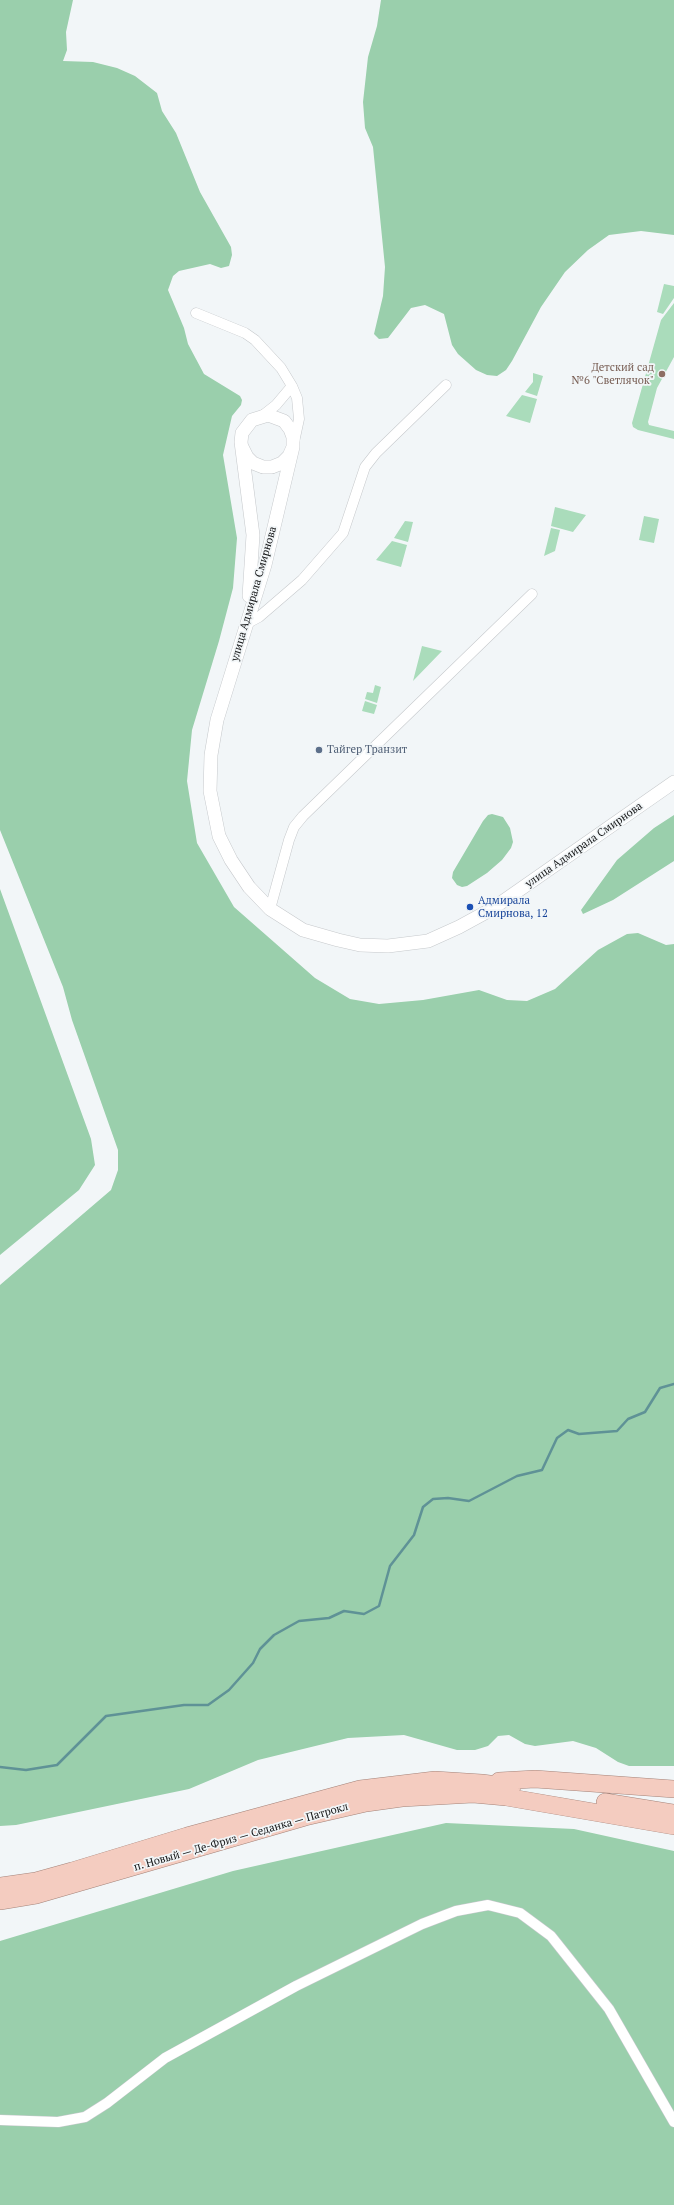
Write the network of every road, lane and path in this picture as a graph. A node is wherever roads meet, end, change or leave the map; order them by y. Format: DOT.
graph roads {
  1 [pos="196,313"];
  2 [pos="446,385"];
  3 [pos="292,386"];
  4 [pos="262,416"];
  5 [pos="293,446"];
  6 [pos="242,447"];
  7 [pos="532,594"];
  8 [pos="246,624"];
  9 [pos="674,782"];
  10 [pos="270,909"];
  11 [pos="482,1782"];
  12 [pos="674,1789"];
  13 [pos="674,1813"];
  14 [pos="674,1826"];
  15 [pos="0,1886"];
  16 [pos="0,1901"];
  17 [pos="0,2120"];
  18 [pos="674,2122"];
  1 -- 3 [label="street, улица Адмирала Смирнова"];
  2 -- 8 [label="street"];
  3 -- 4 [label="street"];
  3 -- 5 [label="street, улица Адмирала Смирнова"];
  4 -- 5 [label="street"];
  4 -- 6 [label="street"];
  5 -- 6 [label="street"];
  5 -- 8 [label="street, улица Адмирала Смирнова"];
  6 -- 8 [label="street"];
  7 -- 10 [label="street"];
  8 -- 10 [label="street, улица Адмирала Смирнова"];
  9 -- 10 [label="street, улица Адмирала Смирнова"];
  11 -- 12 [label="highway"];
  11 -- 13 [label="highway, п. Новый — Де-Фриз — Седанка — Патрокл"];
  11 -- 15 [label="highway, п. Новый — Де-Фриз — Седанка — Патрокл"];
  14 -- 16 [label="highway, п. Новый — Де-Фриз — Седанка — Патрокл"];
  17 -- 18 [label="street"];
}
